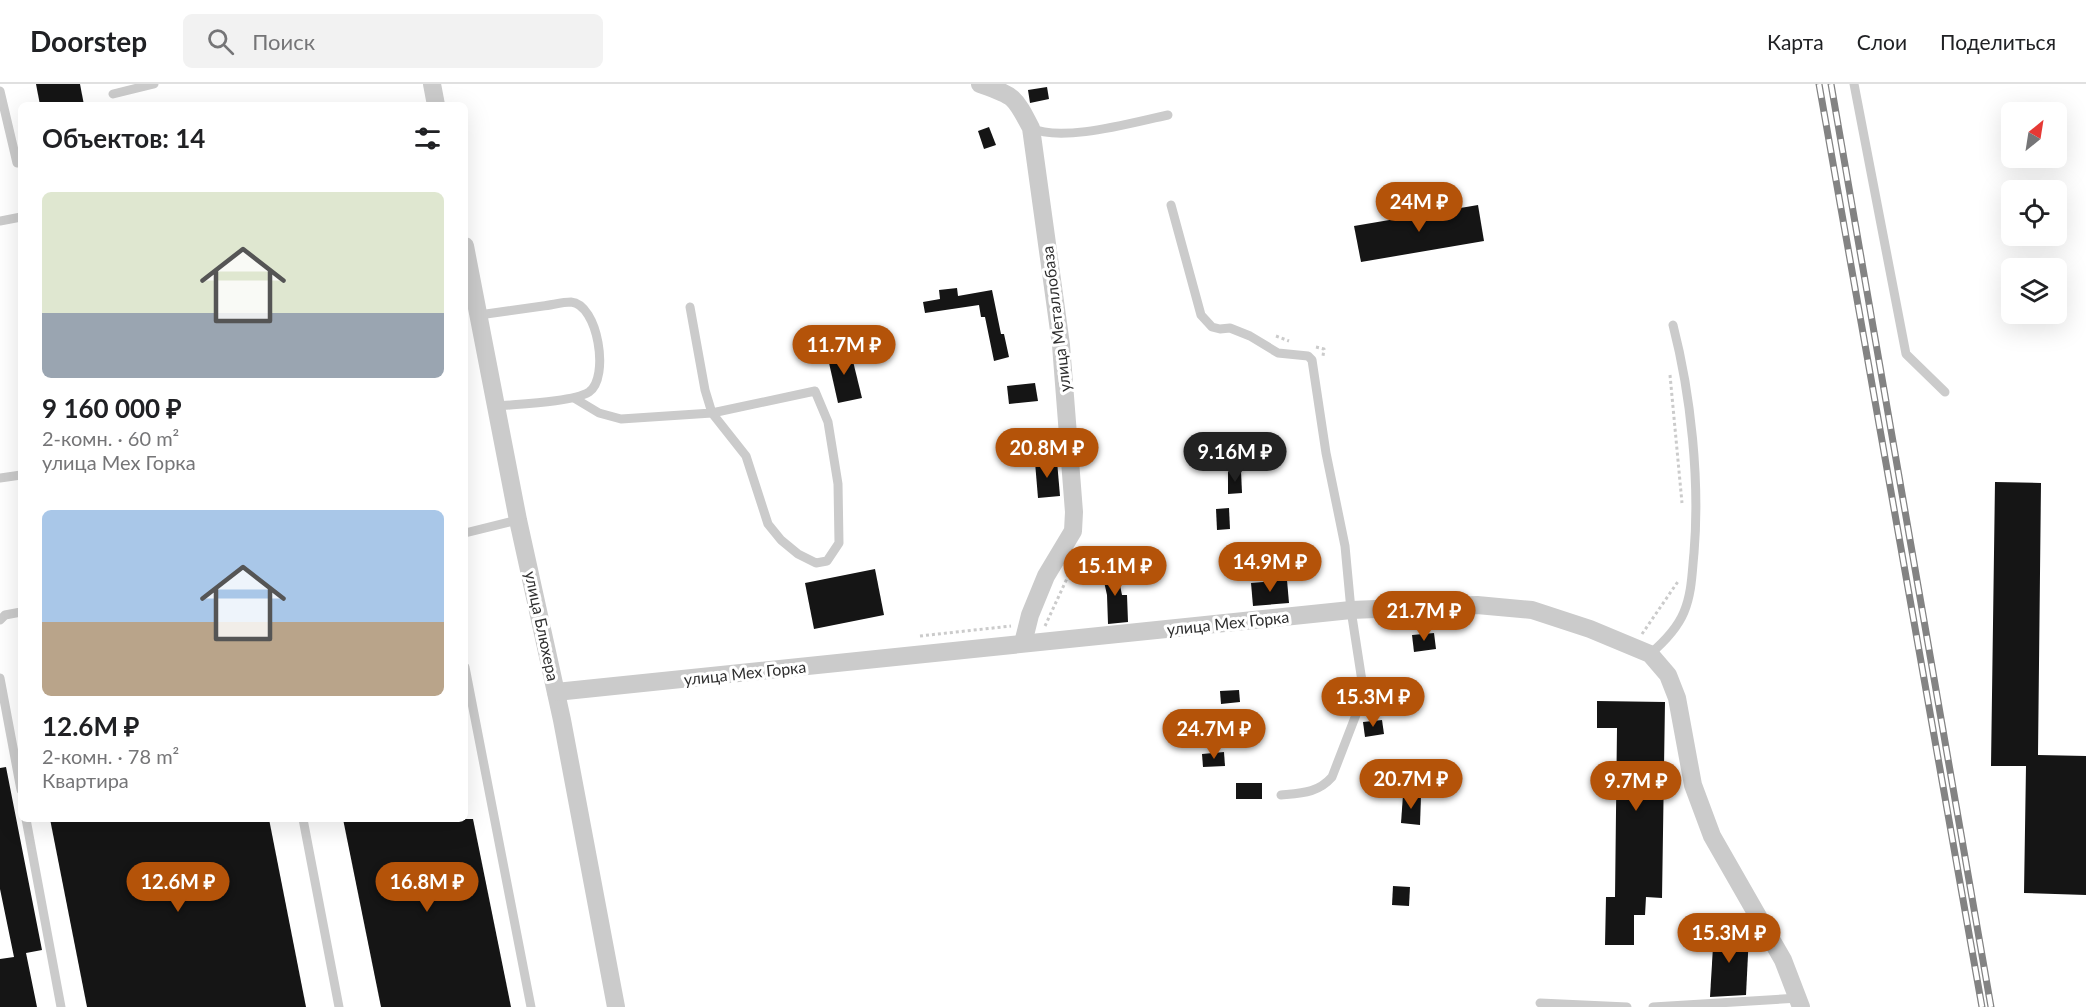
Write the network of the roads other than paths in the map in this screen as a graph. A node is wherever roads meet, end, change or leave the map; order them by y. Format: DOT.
graph roads {
  1 [pos="154,84"];
  2 [pos="432,84"];
  3 [pos="980,84"];
  4 [pos="1854,84"];
  5 [pos="0,91"];
  6 [pos="114,94"];
  7 [pos="435,102"];
  8 [pos="1168,115"];
  9 [pos="1031,128"];
  10 [pos="17,163"];
  11 [pos="1172,205"];
  12 [pos="18,218"];
  13 [pos="0,221"];
  14 [pos="468,261"];
  15 [pos="690,307"];
  16 [pos="479,315"];
  17 [pos="1672,325"];
  18 [pos="1945,392"];
  19 [pos="574,398"];
  20 [pos="498,406"];
  21 [pos="712,413"];
  22 [pos="18,475"];
  23 [pos="0,478"];
  24 [pos="518,520"];
  25 [pos="468,532"];
  26 [pos="1351,610"];
  27 [pos="18,613"];
  28 [pos="0,620"];
  29 [pos="1024,636"];
  30 [pos="1650,654"];
  31 [pos="0,678"];
  32 [pos="468,682"];
  33 [pos="556,692"];
  34 [pos="18,774"];
  35 [pos="1281,795"];
  36 [pos="27,822"];
  37 [pos="304,822"];
  38 [pos="1540,1003"];
  39 [pos="1800,1003"];
  40 [pos="61,1007"];
  41 [pos="339,1007"];
  42 [pos="531,1007"];
  43 [pos="616,1007"];
  44 [pos="1627,1007"];
  45 [pos="1653,1007"];
  1 -- 6 [label="lane"];
  2 -- 7 [label="street"];
  3 -- 9 [label="street, улица Металлобаза"];
  4 -- 18 [label="lane"];
  5 -- 10 [label="lane"];
  8 -- 9 [label="lane"];
  9 -- 29 [label="street, улица Металлобаза"];
  11 -- 26 [label="lane"];
  12 -- 13 [label="lane"];
  14 -- 16 [label="street, улица Блюхера"];
  15 -- 21 [label="lane"];
  16 -- 19 [label="lane"];
  16 -- 20 [label="street, улица Блюхера"];
  17 -- 30 [label="lane"];
  19 -- 20 [label="lane"];
  19 -- 21 [label="lane"];
  20 -- 24 [label="street, улица Блюхера"];
  21 -- 21 [label="lane"];
  22 -- 23 [label="lane"];
  24 -- 25 [label="lane"];
  24 -- 33 [label="street, улица Блюхера"];
  26 -- 29 [label="street, улица Мех Горка"];
  26 -- 30 [label="street, улица Мех Горка"];
  26 -- 35 [label="lane"];
  27 -- 28 [label="lane"];
  29 -- 33 [label="street, улица Мех Горка"];
  30 -- 39 [label="street, улица Мех Горка"];
  31 -- 34 [label="lane"];
  32 -- 42 [label="lane"];
  33 -- 43 [label="street, улица Блюхера"];
  36 -- 40 [label="lane"];
  37 -- 41 [label="lane"];
  38 -- 44 [label="lane"];
  39 -- 45 [label="lane"];
}
